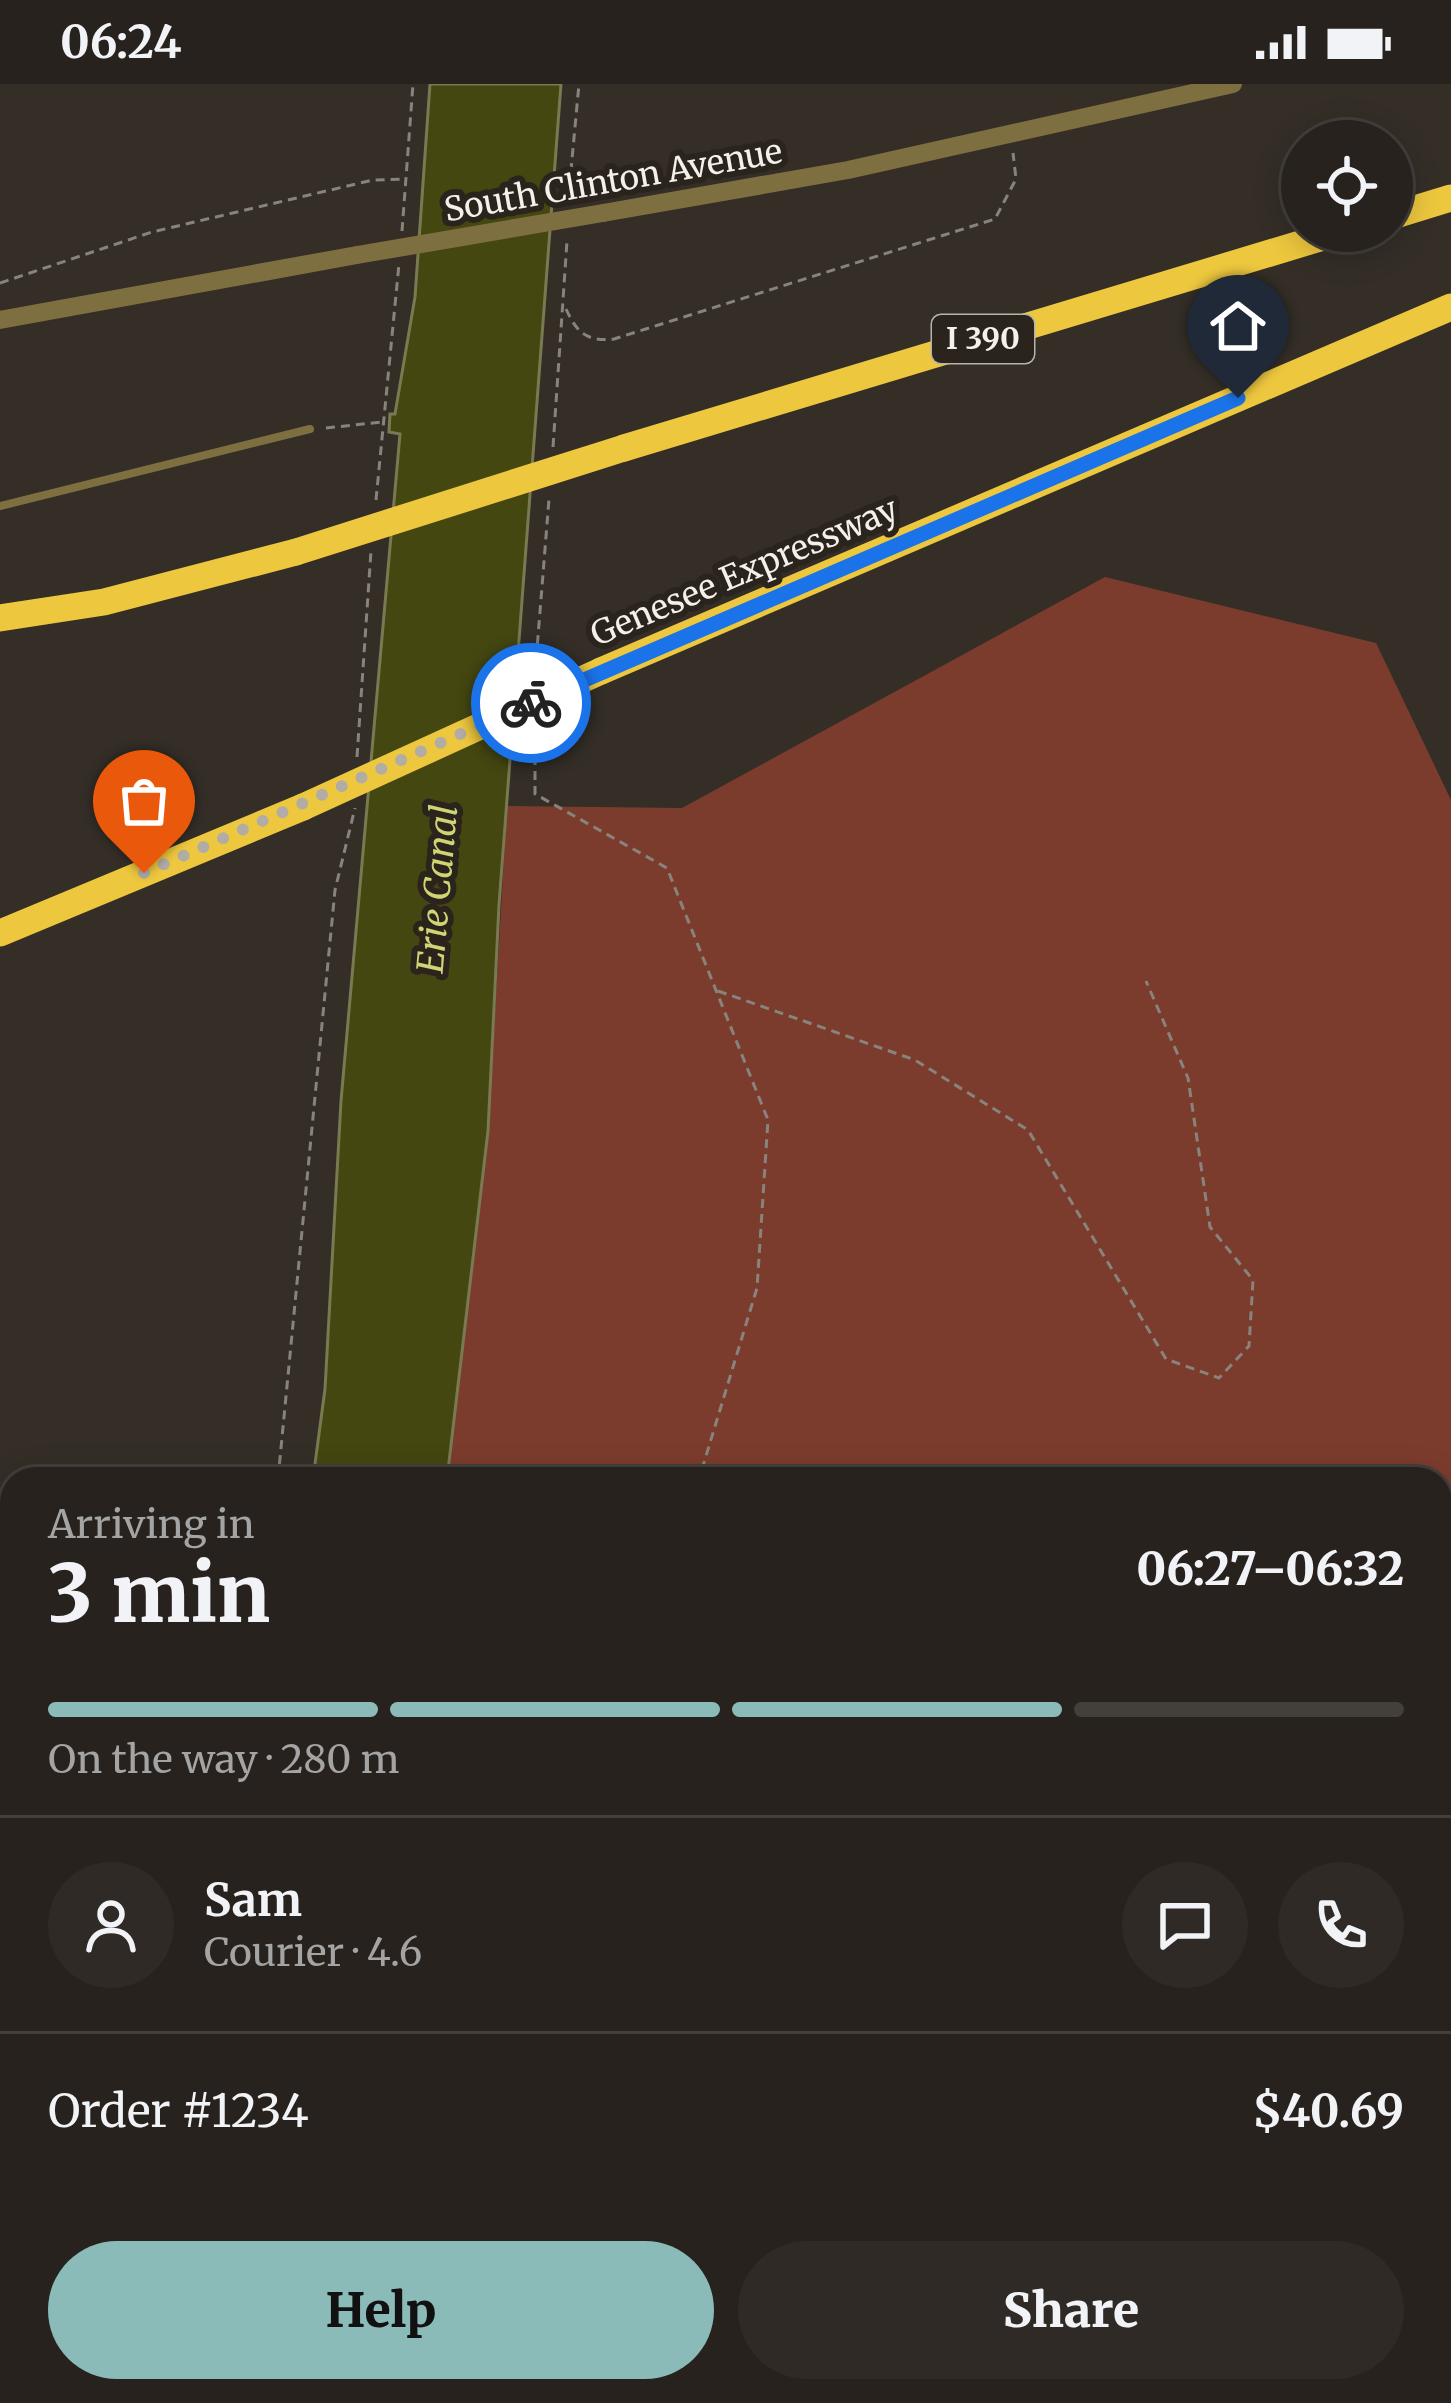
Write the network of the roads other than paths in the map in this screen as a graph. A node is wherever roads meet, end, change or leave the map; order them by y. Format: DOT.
graph roads {
  1 [pos="1233,84"];
  2 [pos="1451,198"];
  3 [pos="1413,210"];
  4 [pos="1281,249"];
  5 [pos="1451,308"];
  6 [pos="0,320"];
  7 [pos="310,429"];
  8 [pos="0,506"];
  9 [pos="0,618"];
  10 [pos="0,933"];
  1 -- 6 [label="street, South Clinton Avenue, bridge"];
  2 -- 3 [label="highway"];
  4 -- 9 [label="highway, I 390, bridge"];
  5 -- 10 [label="highway, Genesee Expressway, bridge"];
  7 -- 8 [label="lane"];
}
